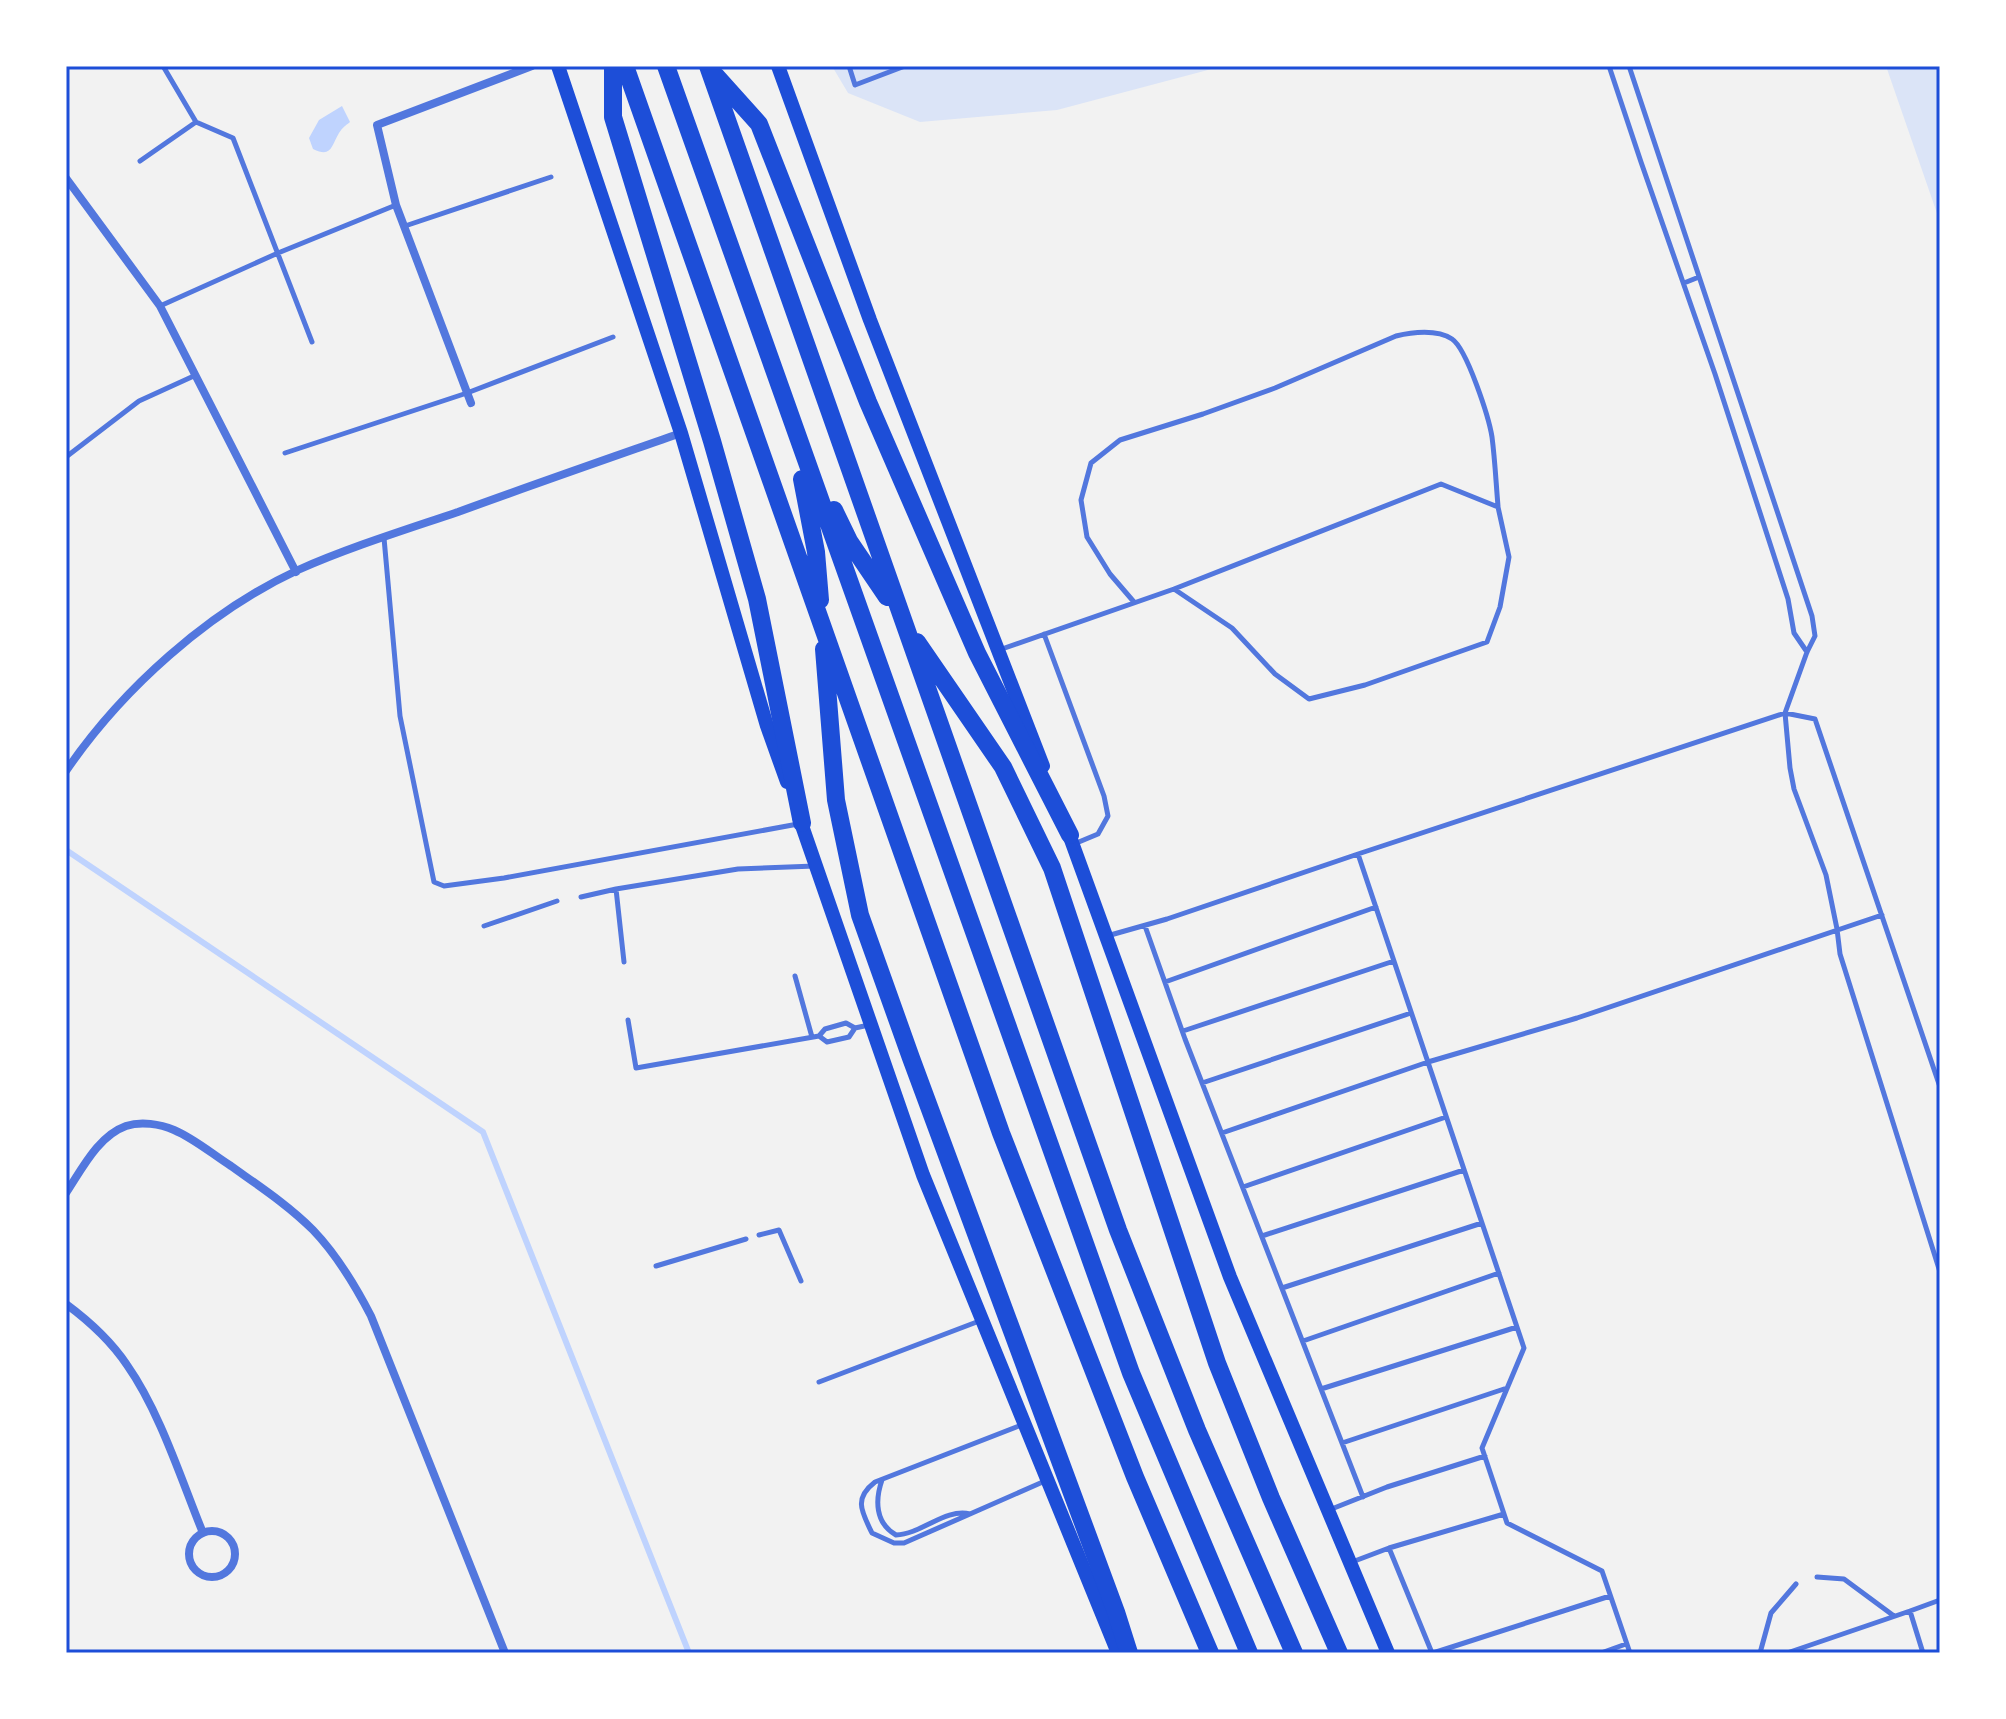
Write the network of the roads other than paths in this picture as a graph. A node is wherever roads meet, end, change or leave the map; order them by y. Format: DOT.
graph roads {
  1 [pos="163,66"];
  2 [pos="532,66"];
  3 [pos="558,66"];
  4 [pos="613,66"];
  5 [pos="625,66"];
  6 [pos="666,66"];
  7 [pos="778,66"];
  8 [pos="849,66"];
  9 [pos="905,66"];
  10 [pos="1609,66"];
  11 [pos="1629,66"];
  12 [pos="708,67"];
  13 [pos="196,122"];
  14 [pos="140,161"];
  15 [pos="551,177"];
  16 [pos="66,178"];
  17 [pos="396,205"];
  18 [pos="404,226"];
  19 [pos="278,253"];
  20 [pos="1699,277"];
  21 [pos="1684,283"];
  22 [pos="160,306"];
  23 [pos="613,337"];
  24 [pos="312,342"];
  25 [pos="196,375"];
  26 [pos="467,393"];
  27 [pos="471,403"];
  28 [pos="791,421"];
  29 [pos="681,433"];
  30 [pos="285,453"];
  31 [pos="66,457"];
  32 [pos="1498,507"];
  33 [pos="384,538"];
  34 [pos="296,572"];
  35 [pos="1174,589"];
  36 [pos="1134,602"];
  37 [pos="1044,634"];
  38 [pos="998,651"];
  39 [pos="1807,652"];
  40 [pos="1785,713"];
  41 [pos="66,771"];
  42 [pos="802,823"];
  43 [pos="1071,840"];
  44 [pos="1358,854"];
  45 [pos="816,866"];
  46 [pos="616,889"];
  47 [pos="581,897"];
  48 [pos="557,901"];
  49 [pos="1376,907"];
  50 [pos="1882,915"];
  51 [pos="1145,925"];
  52 [pos="484,926"];
  53 [pos="1837,929"];
  54 [pos="1106,937"];
  55 [pos="1394,961"];
  56 [pos="624,962"];
  57 [pos="795,976"];
  58 [pos="1165,982"];
  59 [pos="1411,1013"];
  60 [pos="628,1020"];
  61 [pos="871,1024"];
  62 [pos="855,1028"];
  63 [pos="1183,1031"];
  64 [pos="816,1037"];
  65 [pos="1428,1062"];
  66 [pos="1202,1083"];
  67 [pos="1940,1087"];
  68 [pos="1446,1117"];
  69 [pos="1222,1133"];
  70 [pos="1464,1170"];
  71 [pos="1243,1187"];
  72 [pos="66,1193"];
  73 [pos="1482,1223"];
  74 [pos="759,1235"];
  75 [pos="1262,1236"];
  76 [pos="746,1239"];
  77 [pos="656,1266"];
  78 [pos="1940,1272"];
  79 [pos="1499,1273"];
  80 [pos="801,1281"];
  81 [pos="1282,1288"];
  82 [pos="66,1304"];
  83 [pos="983,1320"];
  84 [pos="1517,1327"];
  85 [pos="1303,1341"];
  86 [pos="819,1382"];
  87 [pos="1507,1388"];
  88 [pos="1321,1389"];
  89 [pos="1025,1424"];
  90 [pos="1342,1443"];
  91 [pos="1485,1456"];
  92 [pos="883,1479"];
  93 [pos="1048,1480"];
  94 [pos="1363,1497"];
  95 [pos="1328,1510"];
  96 [pos="970,1514"];
  97 [pos="1504,1514"];
  98 [pos="203,1533"];
  99 [pos="1389,1548"];
  100 [pos="1350,1563"];
  101 [pos="1817,1577"];
  102 [pos="1796,1584"];
  103 [pos="1610,1596"];
  104 [pos="1940,1600"];
  105 [pos="1910,1611"];
  106 [pos="1894,1616"];
  107 [pos="1626,1644"];
  108 [pos="505,1653"];
  109 [pos="1118,1653"];
  110 [pos="1129,1653"];
  111 [pos="1210,1653"];
  112 [pos="1249,1653"];
  113 [pos="1294,1653"];
  114 [pos="1339,1653"];
  115 [pos="1388,1653"];
  116 [pos="1432,1653"];
  117 [pos="1601,1653"];
  118 [pos="1630,1653"];
  119 [pos="1760,1653"];
  120 [pos="1787,1653"];
  121 [pos="1923,1653"];
  1 -- 13 [label="lane"];
  2 -- 17 [label="street"];
  3 -- 29 [label="main road"];
  4 -- 42 [label="highway"];
  5 -- 111 [label="highway"];
  6 -- 28 [label="highway"];
  7 -- 38 [label="main road"];
  8 -- 9 [label="lane"];
  10 -- 21 [label="lane"];
  11 -- 20 [label="lane"];
  12 -- 43 [label="highway"];
  12 -- 113 [label="highway"];
  13 -- 14 [label="lane"];
  13 -- 19 [label="lane"];
  15 -- 18 [label="lane"];
  16 -- 22 [label="street"];
  17 -- 18 [label="street"];
  17 -- 19 [label="lane"];
  18 -- 26 [label="street"];
  19 -- 22 [label="lane"];
  19 -- 24 [label="lane"];
  20 -- 21 [label="lane"];
  20 -- 39 [label="lane"];
  21 -- 39 [label="lane"];
  22 -- 25 [label="street"];
  23 -- 26 [label="lane"];
  25 -- 31 [label="lane"];
  25 -- 34 [label="street"];
  26 -- 27 [label="street"];
  26 -- 30 [label="lane"];
  28 -- 110 [label="highway"];
  28 -- 112 [label="highway"];
  28 -- 114 [label="highway"];
  29 -- 33 [label="street"];
  29 -- 42 [label="main road"];
  32 -- 35 [label="lane"];
  32 -- 35 [label="lane"];
  32 -- 36 [label="lane"];
  33 -- 34 [label="street"];
  33 -- 42 [label="lane"];
  34 -- 41 [label="street"];
  35 -- 36 [label="lane"];
  36 -- 37 [label="lane"];
  37 -- 38 [label="lane"];
  37 -- 43 [label="lane"];
  38 -- 43 [label="main road"];
  39 -- 40 [label="lane"];
  40 -- 44 [label="lane"];
  40 -- 50 [label="lane"];
  40 -- 53 [label="lane"];
  42 -- 45 [label="main road"];
  43 -- 54 [label="main road"];
  44 -- 49 [label="lane"];
  44 -- 51 [label="lane"];
  45 -- 46 [label="lane"];
  45 -- 61 [label="main road"];
  46 -- 47 [label="lane"];
  46 -- 56 [label="lane"];
  48 -- 52 [label="lane"];
  49 -- 55 [label="lane"];
  49 -- 58 [label="lane"];
  50 -- 53 [label="lane"];
  50 -- 67 [label="lane"];
  51 -- 54 [label="lane"];
  51 -- 58 [label="lane"];
  53 -- 65 [label="lane"];
  53 -- 78 [label="lane"];
  54 -- 95 [label="main road"];
  55 -- 59 [label="lane"];
  55 -- 63 [label="lane"];
  57 -- 64 [label="lane"];
  58 -- 63 [label="lane"];
  59 -- 65 [label="lane"];
  59 -- 66 [label="lane"];
  60 -- 64 [label="lane"];
  61 -- 62 [label="lane"];
  61 -- 83 [label="main road"];
  62 -- 64 [label="lane"];
  62 -- 64 [label="lane"];
  63 -- 66 [label="lane"];
  65 -- 68 [label="lane"];
  65 -- 69 [label="lane"];
  66 -- 69 [label="lane"];
  68 -- 70 [label="lane"];
  68 -- 71 [label="lane"];
  69 -- 71 [label="lane"];
  70 -- 73 [label="lane"];
  70 -- 75 [label="lane"];
  71 -- 75 [label="lane"];
  72 -- 108 [label="street"];
  73 -- 79 [label="lane"];
  73 -- 81 [label="lane"];
  74 -- 80 [label="lane"];
  75 -- 81 [label="lane"];
  76 -- 77 [label="lane"];
  79 -- 84 [label="lane"];
  79 -- 85 [label="lane"];
  81 -- 85 [label="lane"];
  82 -- 98 [label="street"];
  83 -- 86 [label="lane"];
  83 -- 89 [label="main road"];
  84 -- 87 [label="lane"];
  84 -- 88 [label="lane"];
  85 -- 88 [label="lane"];
  87 -- 90 [label="lane"];
  87 -- 91 [label="lane"];
  88 -- 90 [label="lane"];
  89 -- 92 [label="lane"];
  89 -- 93 [label="main road"];
  90 -- 94 [label="lane"];
  91 -- 94 [label="lane"];
  91 -- 97 [label="lane"];
  92 -- 96 [label="lane"];
  92 -- 96 [label="lane"];
  93 -- 96 [label="lane"];
  93 -- 109 [label="main road"];
  94 -- 95 [label="lane"];
  95 -- 100 [label="main road"];
  97 -- 99 [label="lane"];
  97 -- 103 [label="lane"];
  98 -- 98 [label="street"];
  99 -- 100 [label="lane"];
  99 -- 116 [label="lane"];
  100 -- 115 [label="main road"];
  101 -- 106 [label="lane"];
  102 -- 119 [label="lane"];
  103 -- 107 [label="lane"];
  103 -- 116 [label="lane"];
  104 -- 105 [label="lane"];
  105 -- 106 [label="lane"];
  105 -- 121 [label="lane"];
  106 -- 120 [label="lane"];
  107 -- 117 [label="lane"];
  107 -- 118 [label="lane"];
}
